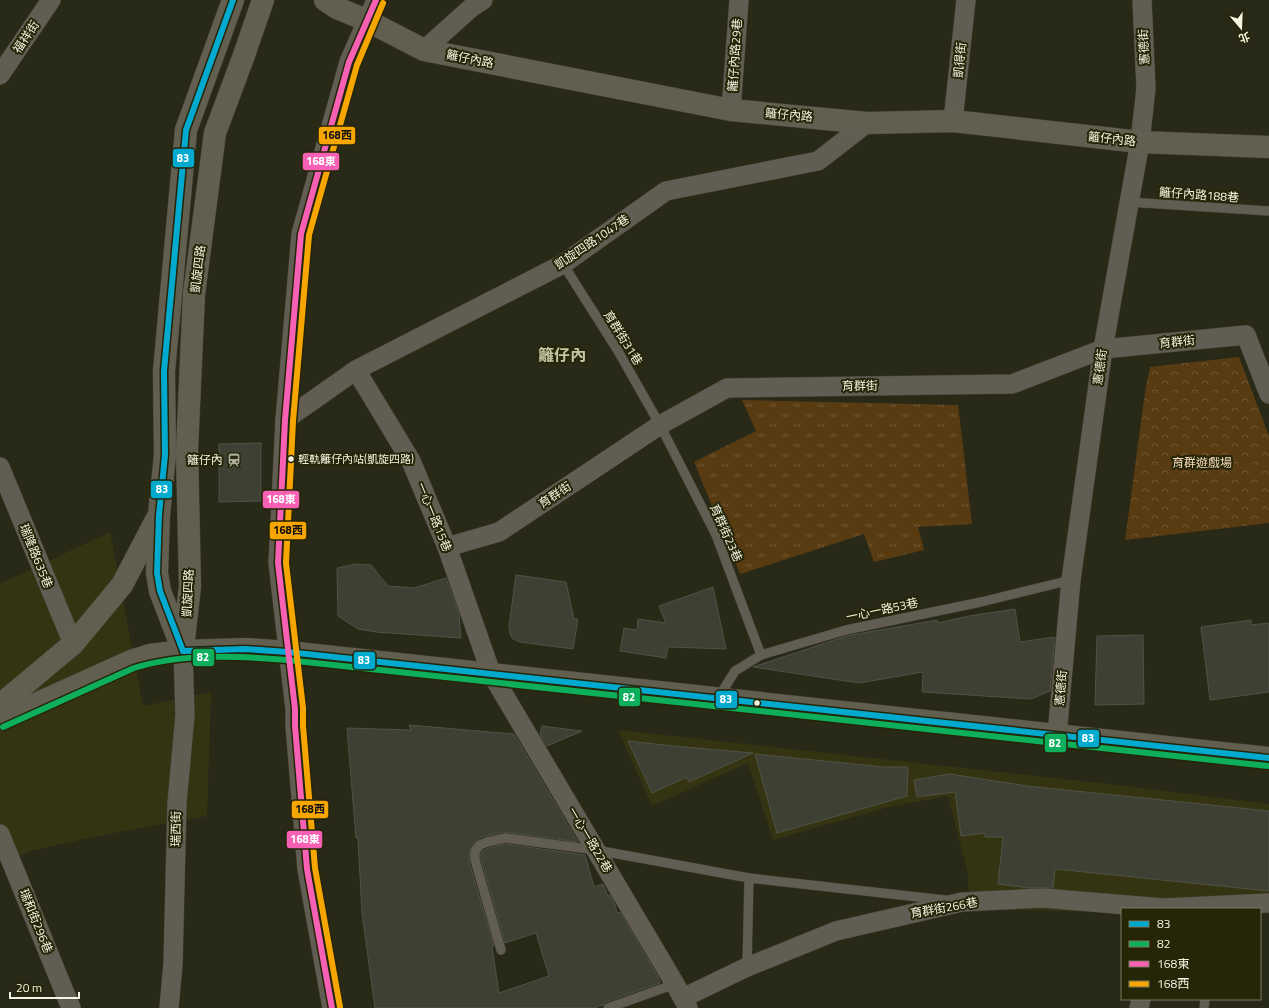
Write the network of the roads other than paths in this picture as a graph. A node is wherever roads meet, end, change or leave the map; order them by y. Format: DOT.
graph roads {
  1 [pos="51,0"];
  2 [pos="233,0"];
  3 [pos="263,0"];
  4 [pos="325,0"];
  5 [pos="376,0"];
  6 [pos="482,0"];
  7 [pos="739,0"];
  8 [pos="966,0"];
  9 [pos="1142,0"];
  10 [pos="366,20"];
  11 [pos="424,50"];
  12 [pos="0,75"];
  13 [pos="731,110"];
  14 [pos="953,121"];
  15 [pos="867,123"];
  16 [pos="1140,142"];
  17 [pos="1269,147"];
  18 [pos="1128,202"];
  19 [pos="1269,212"];
  20 [pos="563,264"];
  21 [pos="1103,349"];
  22 [pos="356,370"];
  23 [pos="1269,394"];
  24 [pos="285,420"];
  25 [pos="660,425"];
  26 [pos="0,467"];
  27 [pos="159,515"];
  28 [pos="447,547"];
  29 [pos="1071,580"];
  30 [pos="73,644"];
  31 [pos="183,651"];
  32 [pos="288,652"];
  33 [pos="761,655"];
  34 [pos="491,673"];
  35 [pos="718,698"];
  36 [pos="0,705"];
  37 [pos="0,720"];
  38 [pos="1056,735"];
  39 [pos="1269,758"];
  40 [pos="0,834"];
  41 [pos="596,850"];
  42 [pos="749,878"];
  43 [pos="962,902"];
  44 [pos="1269,903"];
  45 [pos="1163,908"];
  46 [pos="501,950"];
  47 [pos="747,967"];
  48 [pos="682,997"];
  49 [pos="71,1008"];
  50 [pos="168,1008"];
  51 [pos="332,1008"];
  52 [pos="608,1008"];
  1 -- 12 [label="street, 福祥街"];
  2 -- 27 [label="street, 凱旋四路"];
  3 -- 31 [label="street, 凱旋四路"];
  4 -- 10 [label="street, 籬仔內路"];
  5 -- 10 [label="street"];
  6 -- 11 [label="street"];
  7 -- 13 [label="street, 籬仔內路29巷"];
  8 -- 14 [label="street, 凱得街"];
  9 -- 16 [label="street, 憲德街"];
  10 -- 11 [label="street, 籬仔內路"];
  10 -- 24 [label="street"];
  11 -- 13 [label="street, 籬仔內路"];
  13 -- 15 [label="street, 籬仔內路"];
  14 -- 15 [label="street, 籬仔內路"];
  14 -- 16 [label="street, 籬仔內路"];
  15 -- 20 [label="street, 凱旋四路1047巷"];
  16 -- 17 [label="street, 籬仔內路"];
  16 -- 18 [label="street, 憲德街"];
  18 -- 19 [label="lane, 籬仔內路188巷"];
  18 -- 21 [label="street, 憲德街"];
  20 -- 22 [label="street, 凱旋四路1047巷"];
  20 -- 25 [label="lane, 育群街31巷"];
  21 -- 23 [label="street, 育群街"];
  21 -- 25 [label="street, 育群街"];
  21 -- 29 [label="street, 憲德街"];
  22 -- 24 [label="street, 凱旋四路1047巷"];
  22 -- 28 [label="street, 一心一路15巷"];
  24 -- 32 [label="street"];
  25 -- 28 [label="street, 育群街"];
  25 -- 33 [label="lane, 育群街23巷"];
  26 -- 30 [label="street, 瑞隆路635巷"];
  27 -- 30 [label="street"];
  27 -- 31 [label="street, 凱旋四路"];
  28 -- 34 [label="street, 一心一路15巷"];
  29 -- 33 [label="lane, 一心一路53巷"];
  29 -- 38 [label="street, 憲德街"];
  30 -- 36 [label="street"];
  31 -- 32 [label="street"];
  31 -- 37 [label="street"];
  31 -- 50 [label="street, 瑞西街"];
  32 -- 34 [label="street"];
  32 -- 51 [label="street"];
  33 -- 35 [label="lane, 一心一路53巷"];
  34 -- 35 [label="street"];
  34 -- 41 [label="street, 一心一路22巷"];
  35 -- 38 [label="street"];
  38 -- 39 [label="street"];
  40 -- 49 [label="street, 瑞和街296巷"];
  41 -- 42 [label="lane"];
  41 -- 46 [label="lane"];
  41 -- 48 [label="street, 一心一路22巷"];
  42 -- 43 [label="lane"];
  42 -- 47 [label="lane"];
  43 -- 45 [label="street, 育群街266巷"];
  43 -- 47 [label="street, 育群街266巷"];
  44 -- 45 [label="street, 育群街266巷"];
  47 -- 48 [label="street, 育群街266巷"];
  48 -- 52 [label="lane"];
}
